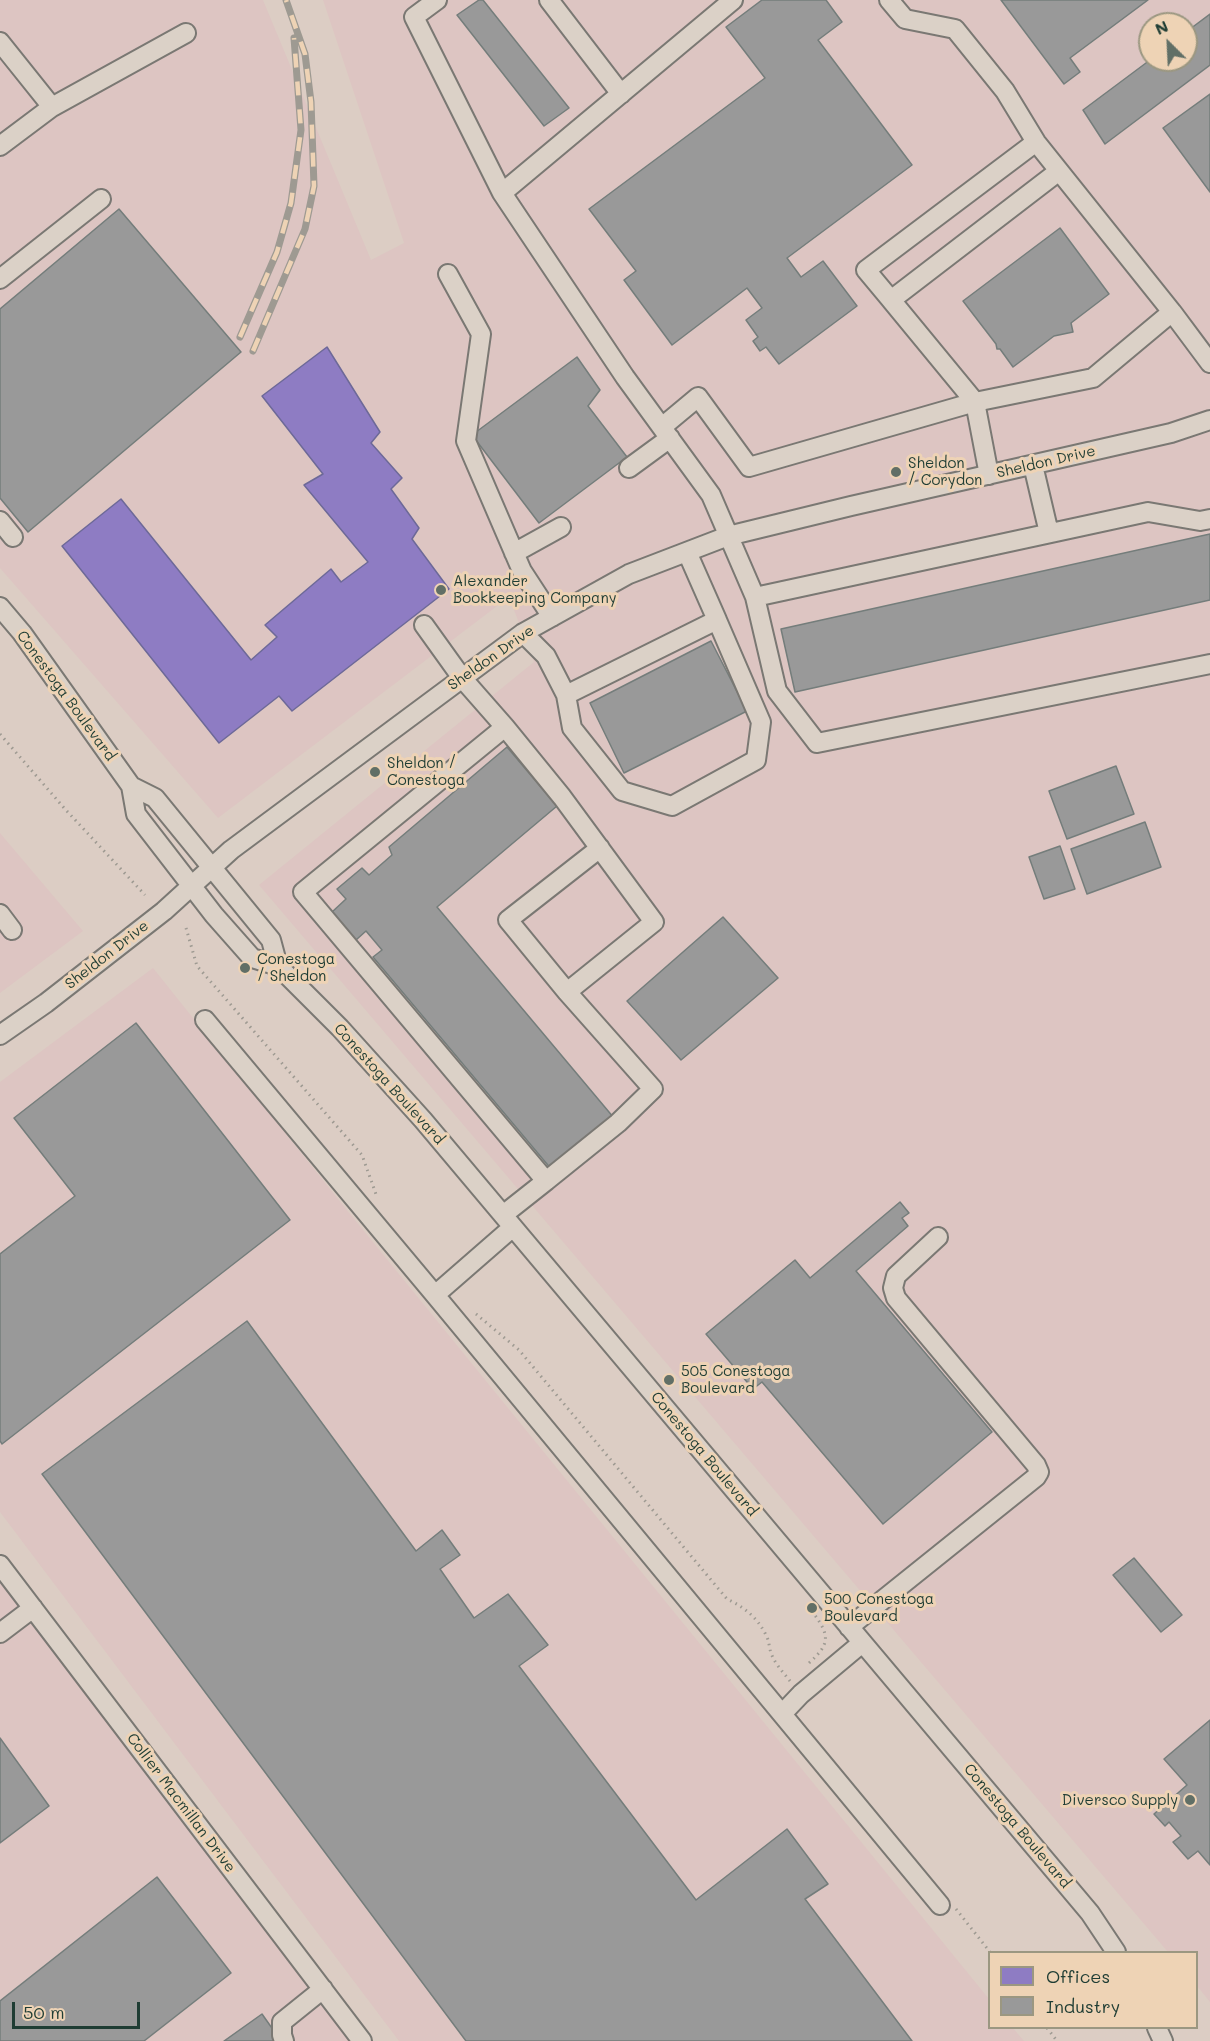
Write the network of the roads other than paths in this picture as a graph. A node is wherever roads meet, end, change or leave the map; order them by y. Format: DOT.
graph roads {
  1 [pos="437,0"];
  2 [pos="549,0"];
  3 [pos="734,0"];
  4 [pos="889,0"];
  5 [pos="186,33"];
  6 [pos="0,43"];
  7 [pos="621,94"];
  8 [pos="52,107"];
  9 [pos="1036,142"];
  10 [pos="0,146"];
  11 [pos="1059,171"];
  12 [pos="502,193"];
  13 [pos="101,199"];
  14 [pos="448,274"];
  15 [pos="0,279"];
  16 [pos="891,300"];
  17 [pos="1173,312"];
  18 [pos="1210,363"];
  19 [pos="975,402"];
  20 [pos="1210,420"];
  21 [pos="666,433"];
  22 [pos="1033,465"];
  23 [pos="629,468"];
  24 [pos="989,475"];
  25 [pos="1210,519"];
  26 [pos="0,521"];
  27 [pos="561,527"];
  28 [pos="1048,533"];
  29 [pos="728,536"];
  30 [pos="13,537"];
  31 [pos="687,552"];
  32 [pos="514,553"];
  33 [pos="754,597"];
  34 [pos="0,607"];
  35 [pos="552,617"];
  36 [pos="717,620"];
  37 [pos="424,625"];
  38 [pos="524,633"];
  39 [pos="1210,664"];
  40 [pos="462,678"];
  41 [pos="566,695"];
  42 [pos="505,727"];
  43 [pos="131,786"];
  44 [pos="600,848"];
  45 [pos="211,868"];
  46 [pos="190,887"];
  47 [pos="0,914"];
  48 [pos="12,930"];
  49 [pos="278,966"];
  50 [pos="567,992"];
  51 [pos="205,1020"];
  52 [pos="0,1035"];
  53 [pos="546,1181"];
  54 [pos="508,1221"];
  55 [pos="938,1237"];
  56 [pos="435,1294"];
  57 [pos="0,1565"];
  58 [pos="33,1608"];
  59 [pos="849,1627"];
  60 [pos="0,1632"];
  61 [pos="862,1643"];
  62 [pos="782,1714"];
  63 [pos="946,1905"];
  64 [pos="1115,1951"];
  65 [pos="323,1989"];
  66 [pos="284,2041"];
  67 [pos="362,2041"];
  1 -- 12 [label="street"];
  2 -- 7 [label="street"];
  3 -- 7 [label="street"];
  4 -- 9 [label="street"];
  5 -- 8 [label="street"];
  6 -- 8 [label="street"];
  7 -- 12 [label="street"];
  8 -- 10 [label="street"];
  9 -- 11 [label="street"];
  9 -- 16 [label="street"];
  11 -- 16 [label="street"];
  11 -- 17 [label="street"];
  12 -- 21 [label="street"];
  13 -- 15 [label="street"];
  14 -- 32 [label="street"];
  16 -- 19 [label="street"];
  17 -- 18 [label="street"];
  17 -- 19 [label="street"];
  19 -- 21 [label="street"];
  19 -- 24 [label="street"];
  20 -- 22 [label="street, Sheldon Drive"];
  21 -- 23 [label="street"];
  21 -- 29 [label="street"];
  22 -- 24 [label="street, Sheldon Drive"];
  22 -- 28 [label="street"];
  24 -- 29 [label="street, Sheldon Drive"];
  25 -- 28 [label="street"];
  26 -- 30 [label="street"];
  27 -- 32 [label="street"];
  28 -- 33 [label="street"];
  29 -- 31 [label="street, Sheldon Drive"];
  29 -- 33 [label="street"];
  31 -- 35 [label="street, Sheldon Drive"];
  31 -- 36 [label="street"];
  32 -- 35 [label="street"];
  33 -- 39 [label="street"];
  34 -- 43 [label="street, Conestoga Boulevard"];
  35 -- 38 [label="street, Sheldon Drive"];
  36 -- 41 [label="street"];
  36 -- 41 [label="street"];
  37 -- 40 [label="street"];
  38 -- 40 [label="street, Sheldon Drive"];
  38 -- 41 [label="street"];
  40 -- 42 [label="street"];
  40 -- 45 [label="street, Sheldon Drive"];
  42 -- 44 [label="street"];
  42 -- 53 [label="street"];
  43 -- 45 [label="street, Conestoga Boulevard"];
  43 -- 46 [label="street, Conestoga Boulevard"];
  44 -- 50 [label="street"];
  44 -- 50 [label="street"];
  45 -- 46 [label="street, Sheldon Drive"];
  45 -- 49 [label="street, Conestoga Boulevard"];
  46 -- 49 [label="street, Conestoga Boulevard"];
  46 -- 52 [label="street, Sheldon Drive"];
  47 -- 48 [label="street"];
  49 -- 54 [label="street, Conestoga Boulevard"];
  50 -- 53 [label="street"];
  51 -- 56 [label="street"];
  53 -- 54 [label="street"];
  54 -- 56 [label="street"];
  54 -- 59 [label="street, Conestoga Boulevard"];
  55 -- 59 [label="street"];
  56 -- 62 [label="street"];
  57 -- 58 [label="street, Collier Macmillan Drive"];
  58 -- 60 [label="street"];
  58 -- 65 [label="street, Collier Macmillan Drive"];
  59 -- 61 [label="street, Conestoga Boulevard"];
  61 -- 62 [label="street"];
  61 -- 64 [label="street, Conestoga Boulevard"];
  62 -- 63 [label="street"];
  65 -- 66 [label="street"];
  65 -- 67 [label="street, Collier Macmillan Drive"];
}
